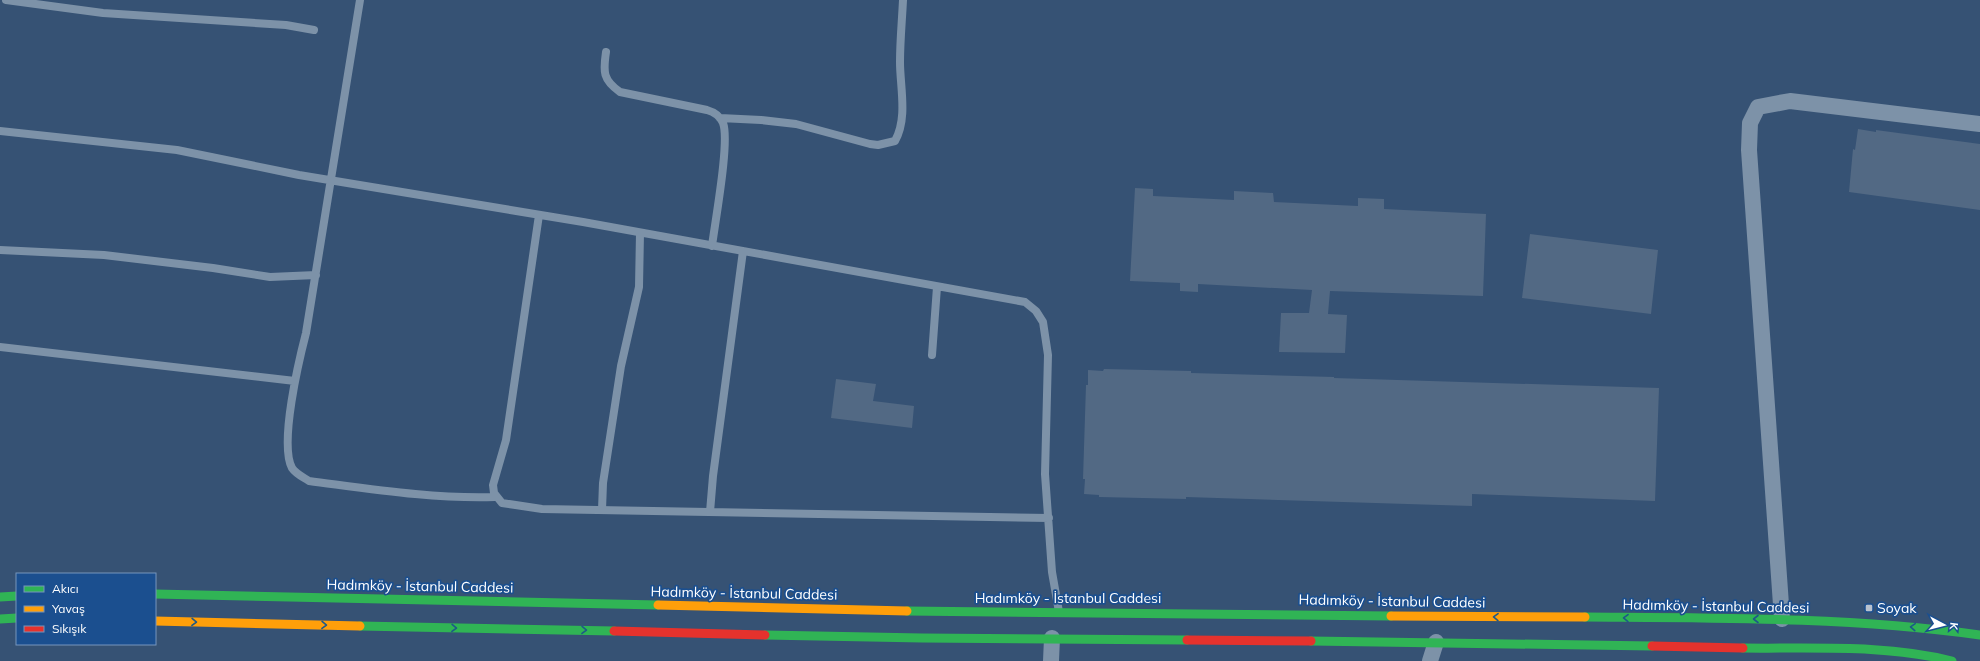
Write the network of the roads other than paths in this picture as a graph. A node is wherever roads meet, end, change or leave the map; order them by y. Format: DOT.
graph roads {
  1 [pos="6,0"];
  2 [pos="360,0"];
  3 [pos="903,0"];
  4 [pos="314,30"];
  5 [pos="606,52"];
  6 [pos="720,118"];
  7 [pos="1980,124"];
  8 [pos="0,131"];
  9 [pos="331,180"];
  10 [pos="539,215"];
  11 [pos="640,233"];
  12 [pos="712,246"];
  13 [pos="0,250"];
  14 [pos="743,251"];
  15 [pos="316,275"];
  16 [pos="937,287"];
  17 [pos="0,346"];
  18 [pos="932,355"];
  19 [pos="295,381"];
  20 [pos="496,497"];
  21 [pos="602,510"];
  22 [pos="710,512"];
  23 [pos="1049,518"];
  24 [pos="156,594"];
  25 [pos="16,596"];
  26 [pos="0,597"];
  27 [pos="1059,612"];
  28 [pos="16,618"];
  29 [pos="0,619"];
  30 [pos="1782,619"];
  31 [pos="156,621"];
  32 [pos="1980,635"];
  33 [pos="1052,638"];
  34 [pos="1436,642"];
  35 [pos="1051,661"];
  36 [pos="1430,661"];
  37 [pos="1952,661"];
  1 -- 4 [label="lane"];
  2 -- 9 [label="lane"];
  3 -- 6 [label="lane"];
  5 -- 6 [label="lane"];
  6 -- 12 [label="lane"];
  7 -- 30 [label="street"];
  8 -- 9 [label="lane"];
  9 -- 10 [label="lane"];
  9 -- 15 [label="lane"];
  10 -- 11 [label="lane"];
  10 -- 20 [label="lane"];
  11 -- 12 [label="lane"];
  11 -- 21 [label="lane"];
  12 -- 14 [label="lane"];
  13 -- 15 [label="lane"];
  14 -- 16 [label="lane"];
  14 -- 22 [label="lane"];
  15 -- 19 [label="lane"];
  16 -- 18 [label="lane"];
  16 -- 23 [label="lane"];
  17 -- 19 [label="lane"];
  19 -- 20 [label="lane"];
  20 -- 21 [label="lane"];
  21 -- 22 [label="lane"];
  22 -- 23 [label="lane"];
  23 -- 27 [label="lane"];
  24 -- 27 [label="main road, Hadımköy - İstanbul Caddesi"];
  25 -- 26 [label="main road"];
  30 -- 27 [label="main road, Hadımköy - İstanbul Caddesi, one-way"];
  28 -- 29 [label="main road"];
  32 -- 30 [label="main road, Hadımköy - İstanbul Caddesi, one-way"];
  31 -- 33 [label="main road, one-way"];
  33 -- 34 [label="main road"];
  33 -- 35 [label="street"];
  34 -- 36 [label="street"];
  34 -- 37 [label="main road"];
}
